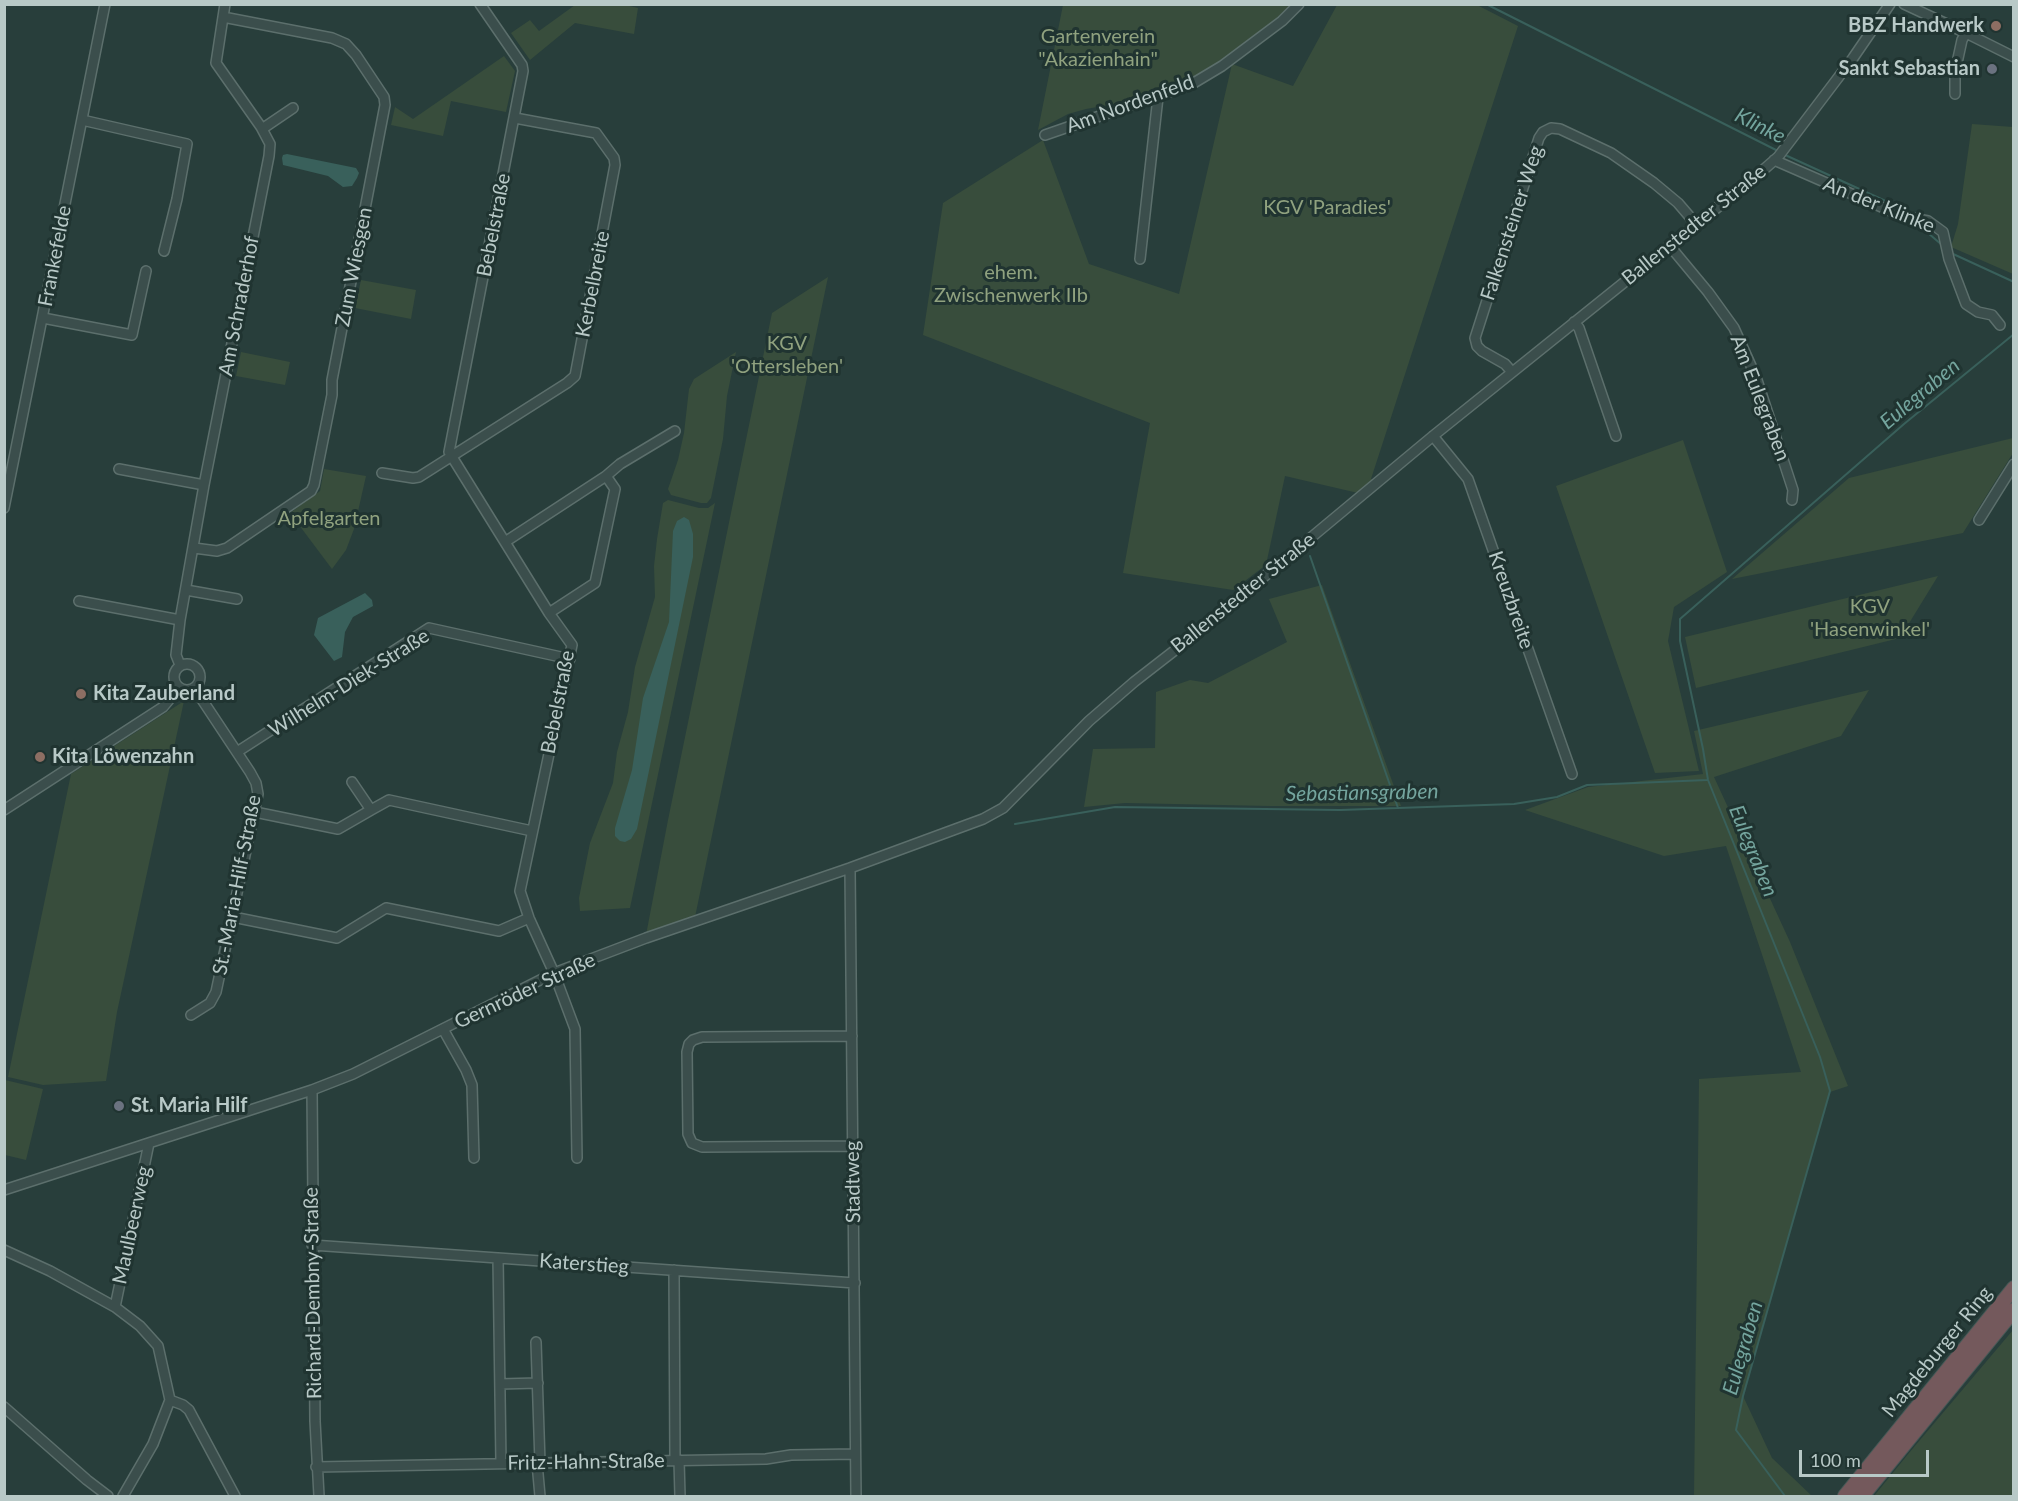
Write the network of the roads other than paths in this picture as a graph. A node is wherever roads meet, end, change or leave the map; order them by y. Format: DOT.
graph roads {
  1 [pos="105,4"];
  2 [pos="225,4"];
  3 [pos="480,4"];
  4 [pos="1299,4"];
  5 [pos="1890,4"];
  6 [pos="1904,4"];
  7 [pos="223,17"];
  8 [pos="1966,33"];
  9 [pos="2013,57"];
  10 [pos="1955,94"];
  11 [pos="1158,97"];
  12 [pos="293,108"];
  13 [pos="515,118"];
  14 [pos="82,120"];
  15 [pos="262,129"];
  16 [pos="1045,135"];
  17 [pos="1778,156"];
  18 [pos="1696,224"];
  19 [pos="1669,245"];
  20 [pos="164,251"];
  21 [pos="1140,259"];
  22 [pos="146,271"];
  23 [pos="43,318"];
  24 [pos="1574,322"];
  25 [pos="2000,324"];
  26 [pos="1512,372"];
  27 [pos="675,431"];
  28 [pos="1433,436"];
  29 [pos="1616,436"];
  30 [pos="451,456"];
  31 [pos="2013,464"];
  32 [pos="119,469"];
  33 [pos="382,473"];
  34 [pos="606,476"];
  35 [pos="204,485"];
  36 [pos="1792,500"];
  37 [pos="4,508"];
  38 [pos="1979,520"];
  39 [pos="505,542"];
  40 [pos="194,548"];
  41 [pos="186,590"];
  42 [pos="237,599"];
  43 [pos="79,601"];
  44 [pos="549,613"];
  45 [pos="180,620"];
  46 [pos="570,659"];
  47 [pos="180,666"];
  48 [pos="179,688"];
  49 [pos="195,689"];
  50 [pos="237,752"];
  51 [pos="1572,774"];
  52 [pos="352,782"];
  53 [pos="4,810"];
  54 [pos="371,810"];
  55 [pos="255,812"];
  56 [pos="532,831"];
  57 [pos="905,846"];
  58 [pos="850,868"];
  59 [pos="233,917"];
  60 [pos="529,918"];
  61 [pos="555,973"];
  62 [pos="191,1015"];
  63 [pos="443,1029"];
  64 [pos="852,1036"];
  65 [pos="312,1090"];
  66 [pos="149,1143"];
  67 [pos="853,1146"];
  68 [pos="474,1158"];
  69 [pos="577,1158"];
  70 [pos="4,1190"];
  71 [pos="312,1245"];
  72 [pos="4,1250"];
  73 [pos="498,1258"];
  74 [pos="674,1270"];
  75 [pos="855,1283"];
  76 [pos="2013,1288"];
  77 [pos="115,1307"];
  78 [pos="2013,1310"];
  79 [pos="536,1342"];
  80 [pos="538,1383"];
  81 [pos="500,1384"];
  82 [pos="170,1400"];
  83 [pos="4,1407"];
  84 [pos="855,1454"];
  85 [pos="677,1460"];
  86 [pos="501,1463"];
  87 [pos="538,1463"];
  88 [pos="316,1467"];
  89 [pos="108,1497"];
  90 [pos="123,1497"];
  91 [pos="235,1497"];
  92 [pos="319,1497"];
  93 [pos="540,1497"];
  94 [pos="680,1497"];
  95 [pos="856,1497"];
  96 [pos="1845,1497"];
  97 [pos="1862,1497"];
  1 -- 14 [label="street, Frankefelde"];
  2 -- 7 [label="street, Am Schraderhof"];
  3 -- 13 [label="street, Bebelstraße"];
  4 -- 11 [label="street, Am Nordenfeld"];
  5 -- 17 [label="street, Ballenstedter Straße"];
  6 -- 8 [label="street"];
  7 -- 15 [label="street, Am Schraderhof"];
  7 -- 40 [label="street, Zum Wiesgen"];
  8 -- 9 [label="street"];
  8 -- 10 [label="street"];
  11 -- 16 [label="street, Am Nordenfeld"];
  11 -- 21 [label="street"];
  12 -- 15 [label="street"];
  13 -- 30 [label="street, Bebelstraße"];
  13 -- 30 [label="street, Kerbelbreite"];
  14 -- 20 [label="street"];
  14 -- 23 [label="street, Frankefelde"];
  15 -- 35 [label="street, Am Schraderhof"];
  17 -- 18 [label="street, Ballenstedter Straße"];
  17 -- 25 [label="street, An der Klinke"];
  18 -- 19 [label="street, Ballenstedter Straße"];
  18 -- 26 [label="street, Falkensteiner Weg"];
  19 -- 24 [label="street, Ballenstedter Straße"];
  19 -- 36 [label="street, Am Eulegraben"];
  22 -- 23 [label="street"];
  23 -- 37 [label="street, Frankefelde"];
  24 -- 26 [label="street, Ballenstedter Straße"];
  24 -- 29 [label="street"];
  26 -- 28 [label="street, Ballenstedter Straße"];
  27 -- 34 [label="street"];
  28 -- 51 [label="street, Kreuzbreite"];
  28 -- 57 [label="street, Ballenstedter Straße"];
  30 -- 33 [label="street"];
  30 -- 39 [label="street, Bebelstraße"];
  31 -- 38 [label="street"];
  32 -- 35 [label="street"];
  34 -- 39 [label="street"];
  34 -- 44 [label="street"];
  35 -- 40 [label="street, Am Schraderhof"];
  39 -- 44 [label="street, Bebelstraße"];
  40 -- 41 [label="street, Am Schraderhof"];
  41 -- 42 [label="street"];
  41 -- 45 [label="street, Am Schraderhof"];
  43 -- 45 [label="street"];
  44 -- 46 [label="street, Bebelstraße"];
  45 -- 47 [label="street, Am Schraderhof"];
  46 -- 50 [label="street, Wilhelm-Diek-Straße"];
  46 -- 56 [label="street, Bebelstraße"];
  47 -- 48 [label="street, Am Schraderhof"];
  47 -- 49 [label="street"];
  48 -- 49 [label="street"];
  48 -- 53 [label="street"];
  49 -- 50 [label="street, St.-Maria-Hilf-Straße"];
  50 -- 55 [label="street, St.-Maria-Hilf-Straße"];
  52 -- 54 [label="street"];
  54 -- 55 [label="street"];
  54 -- 56 [label="street"];
  55 -- 59 [label="street, St.-Maria-Hilf-Straße"];
  56 -- 60 [label="street, Bebelstraße"];
  57 -- 58 [label="street, Gernröder Straße"];
  58 -- 61 [label="street, Gernröder Straße"];
  58 -- 64 [label="street, Stadtweg"];
  59 -- 60 [label="street"];
  59 -- 62 [label="street, St.-Maria-Hilf-Straße"];
  60 -- 61 [label="street, Bebelstraße"];
  61 -- 63 [label="street, Gernröder Straße"];
  61 -- 69 [label="street, Bebelstraße"];
  63 -- 65 [label="street, Gernröder Straße"];
  63 -- 68 [label="street"];
  64 -- 67 [label="street, Stadtweg"];
  64 -- 67 [label="street"];
  65 -- 66 [label="street, Gernröder Straße"];
  65 -- 71 [label="street, Richard-Dembny-Straße"];
  66 -- 70 [label="street, Gernröder Straße"];
  66 -- 77 [label="street, Maulbeerweg"];
  67 -- 75 [label="street, Stadtweg"];
  71 -- 73 [label="street, Katerstieg"];
  71 -- 88 [label="street, Richard-Dembny-Straße"];
  72 -- 77 [label="street"];
  73 -- 74 [label="street, Katerstieg"];
  73 -- 81 [label="street"];
  74 -- 75 [label="street, Katerstieg"];
  74 -- 85 [label="street"];
  75 -- 84 [label="street, Stadtweg"];
  76 -- 96 [label="highway, Magdeburger Ring"];
  77 -- 82 [label="street"];
  78 -- 97 [label="highway, Magdeburger Ring"];
  79 -- 80 [label="street"];
  80 -- 81 [label="street"];
  80 -- 87 [label="street"];
  81 -- 86 [label="street"];
  82 -- 90 [label="street"];
  82 -- 91 [label="street"];
  83 -- 89 [label="street"];
  84 -- 85 [label="street, Fritz-Hahn-Straße"];
  84 -- 95 [label="street, Stadtweg"];
  85 -- 87 [label="street, Fritz-Hahn-Straße"];
  85 -- 94 [label="street"];
  86 -- 87 [label="street, Fritz-Hahn-Straße"];
  86 -- 88 [label="street, Fritz-Hahn-Straße"];
  87 -- 93 [label="street"];
  88 -- 92 [label="street, Richard-Dembny-Straße"];
}
